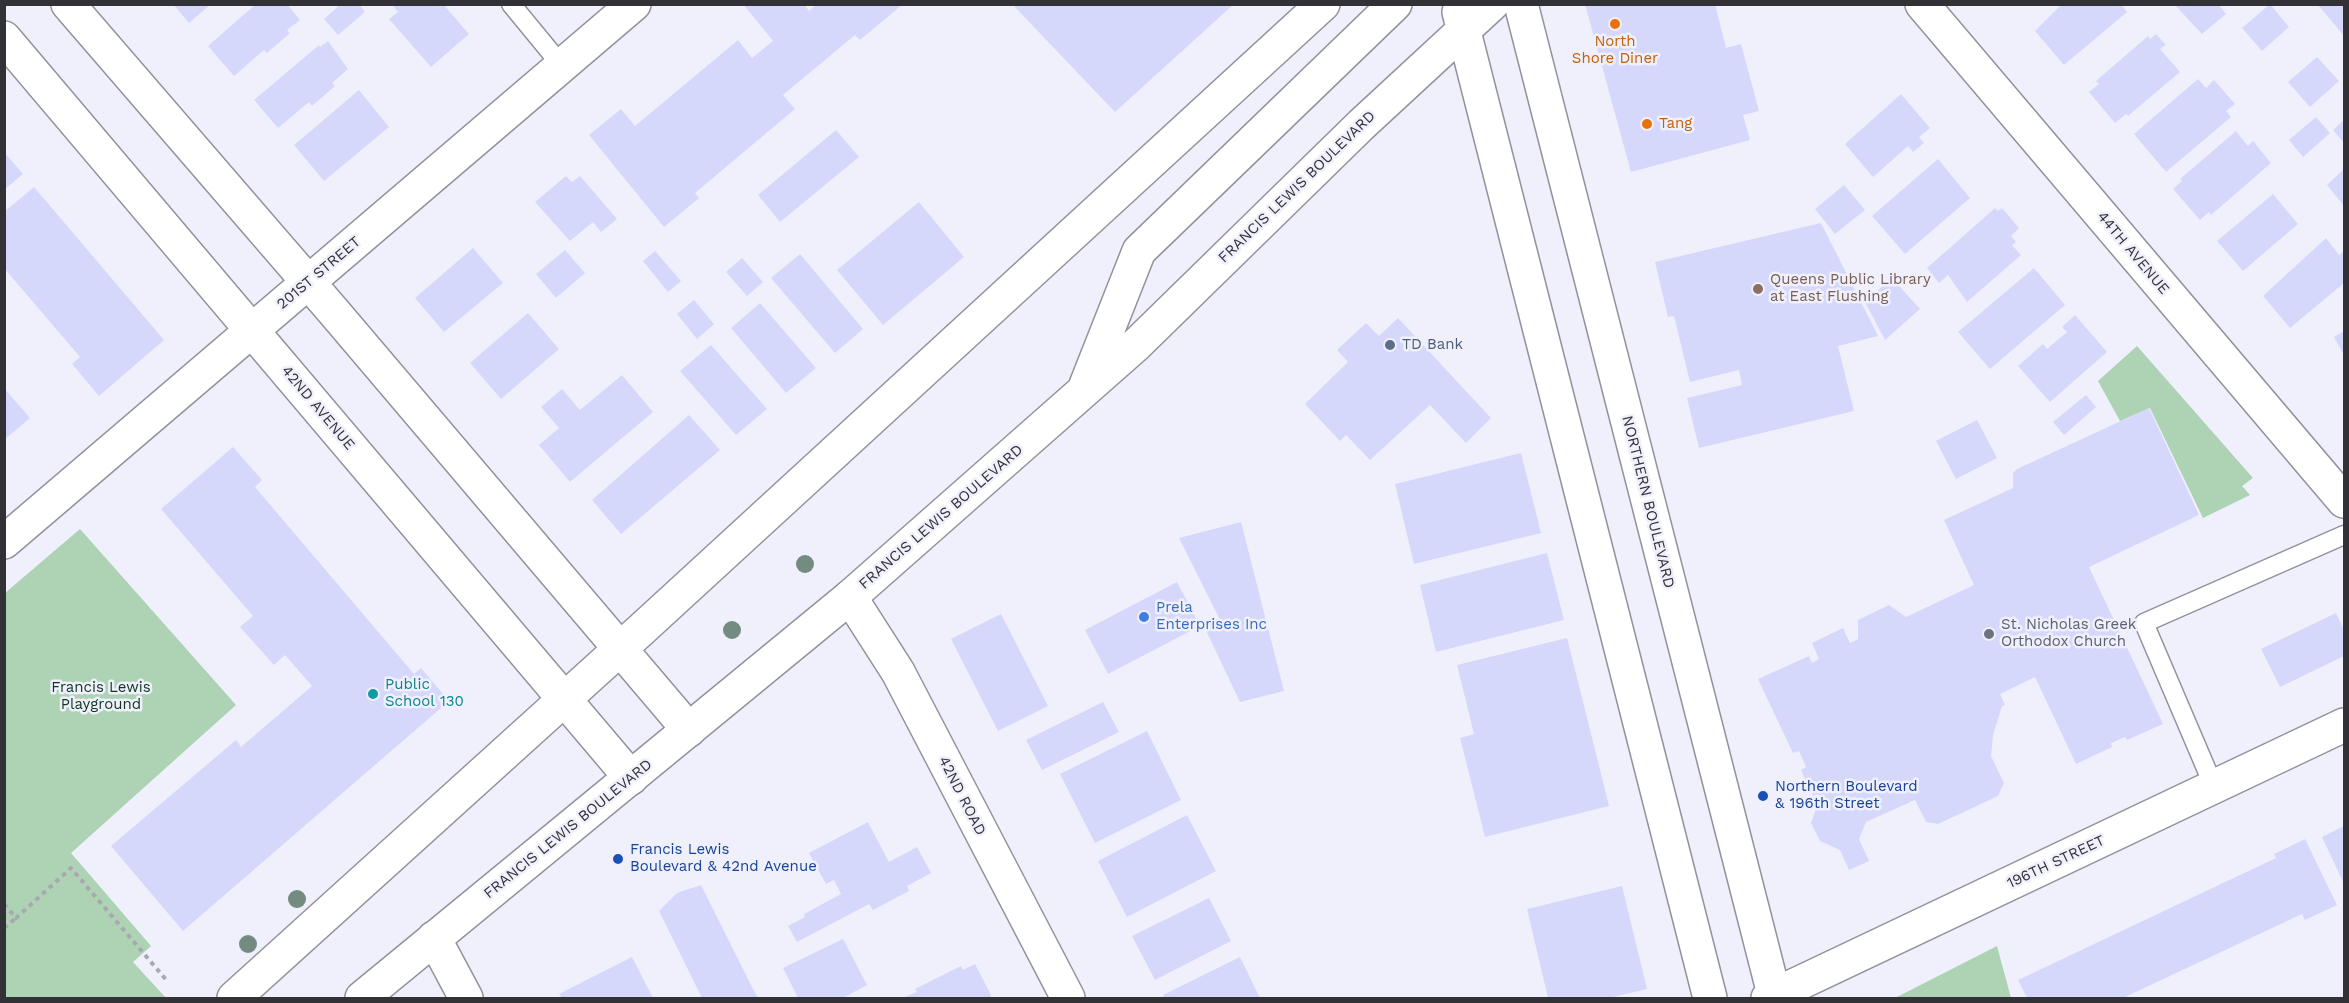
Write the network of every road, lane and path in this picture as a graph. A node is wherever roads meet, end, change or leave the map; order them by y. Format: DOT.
graph roads {
  1 [pos="68,4"];
  2 [pos="511,4"];
  3 [pos="634,4"];
  4 [pos="1323,4"];
  5 [pos="1395,4"];
  6 [pos="1492,4"];
  7 [pos="1521,4"];
  8 [pos="1922,4"];
  9 [pos="1461,13"];
  10 [pos="4,38"];
  11 [pos="562,66"];
  12 [pos="308,282"];
  13 [pos="252,330"];
  14 [pos="1083,392"];
  15 [pos="2344,501"];
  16 [pos="2344,535"];
  17 [pos="4,542"];
  18 [pos="850,597"];
  19 [pos="621,647"];
  20 [pos="565,698"];
  21 [pos="2344,725"];
  22 [pos="689,730"];
  23 [pos="631,778"];
  24 [pos="2214,787"];
  25 [pos="4,904"];
  26 [pos="16,918"];
  27 [pos="4,928"];
  28 [pos="435,938"];
  29 [pos="168,982"];
  30 [pos="1707,991"];
  31 [pos="1772,997"];
  32 [pos="234,999"];
  33 [pos="362,999"];
  34 [pos="466,999"];
  35 [pos="1068,999"];
  1 -- 12 [label="main road"];
  2 -- 11 [label="lane"];
  3 -- 11 [label="main road, 201ST STREET"];
  4 -- 19 [label="main road"];
  5 -- 14 [label="main road"];
  6 -- 9 [label="main road, FRANCIS LEWIS BOULEVARD"];
  7 -- 31 [label="main road, NORTHERN BOULEVARD"];
  8 -- 15 [label="main road, 44TH AVENUE"];
  9 -- 14 [label="main road, FRANCIS LEWIS BOULEVARD"];
  9 -- 30 [label="main road"];
  10 -- 13 [label="main road, 42ND AVENUE"];
  11 -- 12 [label="main road, 201ST STREET"];
  12 -- 13 [label="main road, 201ST STREET"];
  12 -- 19 [label="main road"];
  13 -- 17 [label="main road, 201ST STREET"];
  13 -- 20 [label="main road, 42ND AVENUE"];
  14 -- 18 [label="main road, FRANCIS LEWIS BOULEVARD"];
  16 -- 24 [label="lane"];
  18 -- 22 [label="main road, FRANCIS LEWIS BOULEVARD"];
  18 -- 35 [label="main road, 42ND ROAD"];
  19 -- 20 [label="main road"];
  19 -- 22 [label="main road"];
  20 -- 23 [label="main road, 42ND AVENUE"];
  20 -- 32 [label="main road"];
  21 -- 24 [label="main road, 196TH STREET"];
  22 -- 23 [label="main road, FRANCIS LEWIS BOULEVARD"];
  23 -- 28 [label="main road, FRANCIS LEWIS BOULEVARD"];
  24 -- 31 [label="main road, 196TH STREET"];
  25 -- 26 [label="path"];
  26 -- 27 [label="path"];
  26 -- 29 [label="path"];
  28 -- 33 [label="main road, FRANCIS LEWIS BOULEVARD"];
  28 -- 34 [label="main road"];
}
